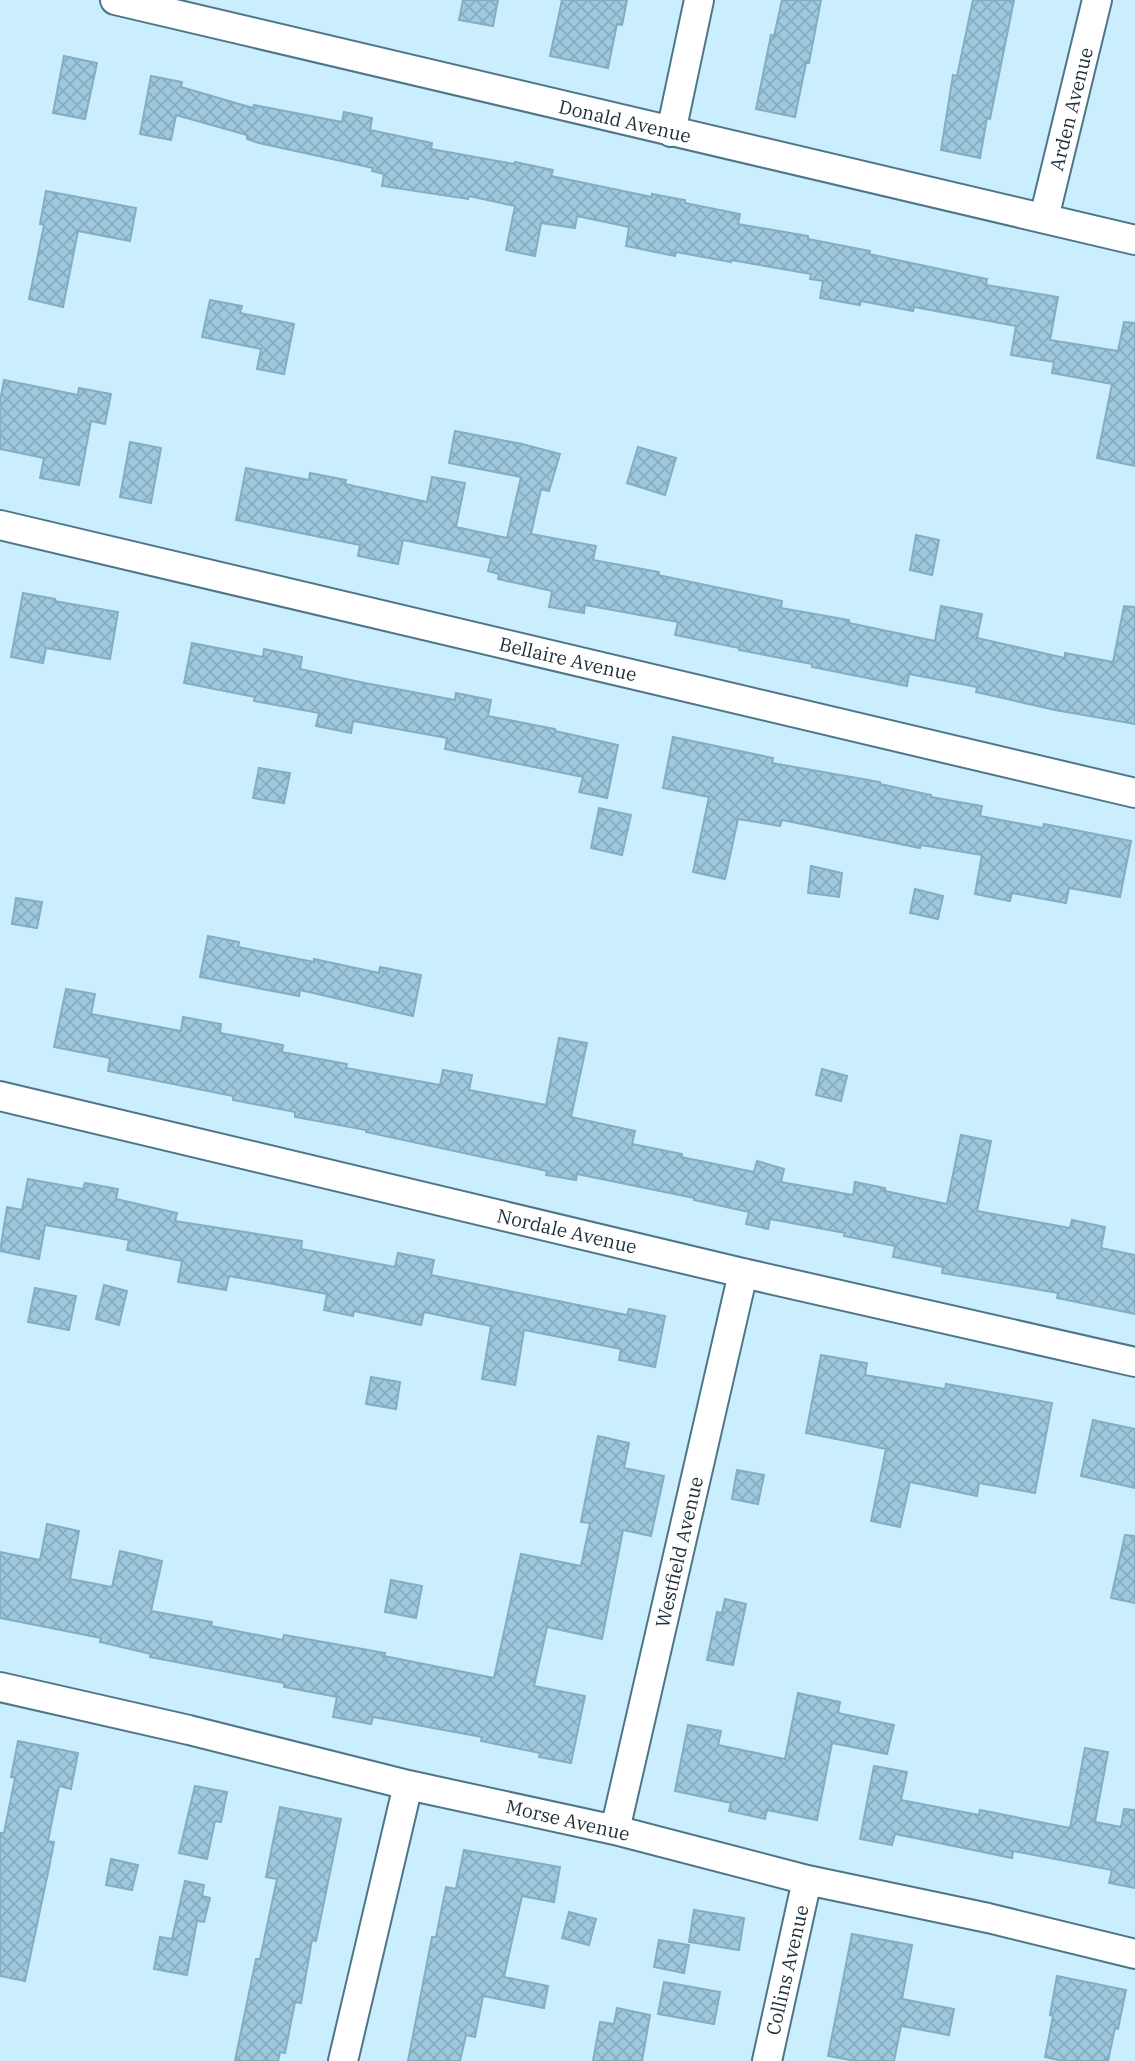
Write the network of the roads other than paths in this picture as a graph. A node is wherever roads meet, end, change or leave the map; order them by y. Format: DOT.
graph roads {
  1 [pos="115,0"];
  2 [pos="699,0"];
  3 [pos="1097,0"];
  4 [pos="671,132"];
  5 [pos="1044,218"];
  6 [pos="1135,240"];
  7 [pos="0,526"];
  8 [pos="1135,793"];
  9 [pos="0,1096"];
  10 [pos="743,1273"];
  11 [pos="1135,1362"];
  12 [pos="0,1687"];
  13 [pos="408,1785"];
  14 [pos="615,1830"];
  15 [pos="807,1880"];
  16 [pos="1135,1954"];
  17 [pos="343,2061"];
  18 [pos="767,2061"];
  1 -- 4 [label="street, Donald Avenue"];
  2 -- 4 [label="street"];
  3 -- 5 [label="street, Arden Avenue"];
  4 -- 5 [label="street, Donald Avenue"];
  5 -- 6 [label="street, Donald Avenue"];
  7 -- 8 [label="street, Bellaire Avenue"];
  9 -- 10 [label="street, Nordale Avenue"];
  10 -- 11 [label="street, Nordale Avenue"];
  10 -- 14 [label="street, Westfield Avenue"];
  12 -- 13 [label="street, Morse Avenue"];
  13 -- 14 [label="street, Morse Avenue"];
  13 -- 17 [label="street"];
  14 -- 15 [label="street, Morse Avenue"];
  15 -- 16 [label="street, Morse Avenue"];
  15 -- 18 [label="street, Collins Avenue"];
}
